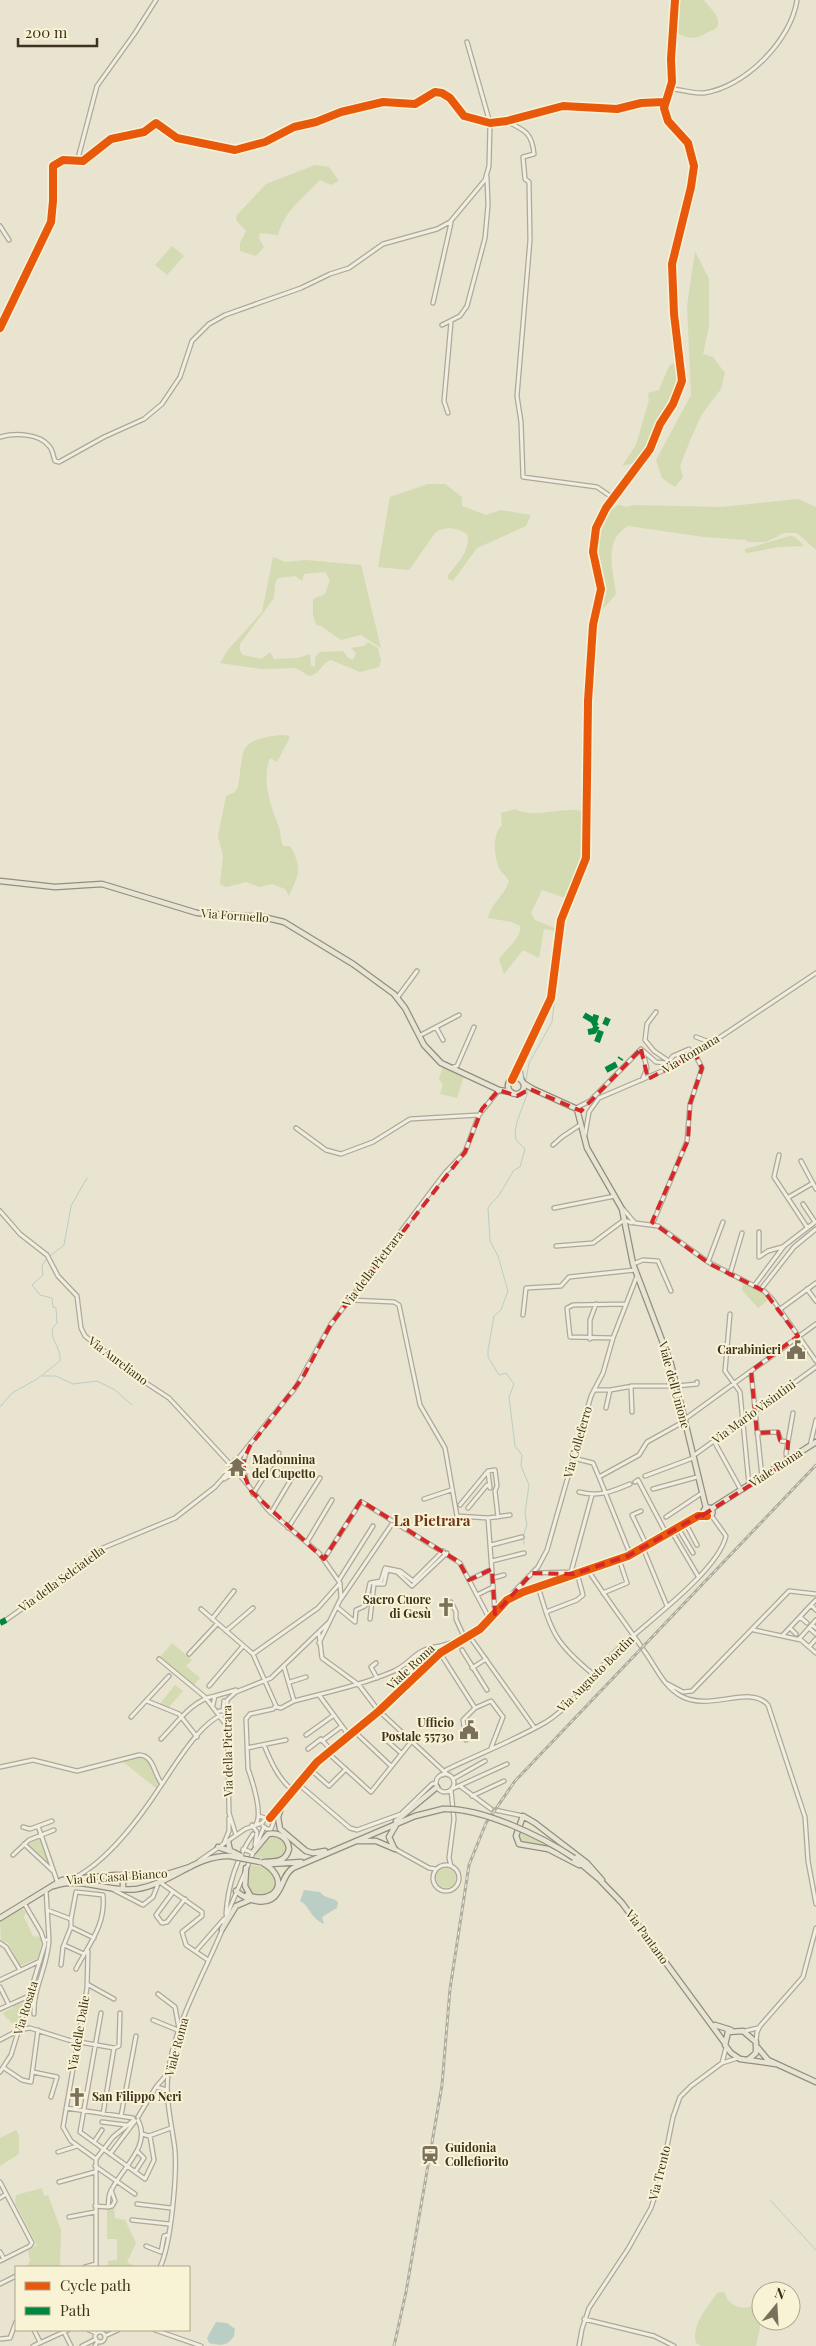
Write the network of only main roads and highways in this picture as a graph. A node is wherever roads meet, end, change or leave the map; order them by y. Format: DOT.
graph roads {
  1 [pos="2,880"];
  2 [pos="511,1082"];
  3 [pos="522,1082"];
  4 [pos="533,1089"];
  5 [pos="498,1090"];
  6 [pos="511,1092"];
  7 [pos="522,1092"];
  8 [pos="816,1442"];
  9 [pos="709,1509"];
  10 [pos="436,1785"];
  11 [pos="283,1801"];
  12 [pos="401,1821"];
  13 [pos="373,1833"];
  14 [pos="226,1842"];
  15 [pos="349,1842"];
  16 [pos="218,1847"];
  17 [pos="334,1849"];
  18 [pos="253,1852"];
  19 [pos="231,1853"];
  20 [pos="262,1862"];
  21 [pos="306,1862"];
  22 [pos="190,1867"];
  23 [pos="246,1868"];
  24 [pos="592,1873"];
  25 [pos="123,1875"];
  26 [pos="607,1887"];
  27 [pos="46,1889"];
  28 [pos="123,1889"];
  29 [pos="236,1891"];
  30 [pos="251,1898"];
  31 [pos="1,1917"];
  32 [pos="222,1929"];
  33 [pos="712,2023"];
  34 [pos="735,2030"];
  35 [pos="724,2042"];
  36 [pos="757,2045"];
  37 [pos="748,2060"];
  38 [pos="776,2064"];
  39 [pos="816,2082"];
  1 -- 5 [label="main road, Via Formello"];
  2 -- 3 [label="main road"];
  2 -- 5 [label="main road"];
  2 -- 6 [label="main road"];
  3 -- 4 [label="main road"];
  3 -- 7 [label="main road"];
  4 -- 7 [label="main road, Via Formello"];
  4 -- 9 [label="main road, Viale dell'Unione"];
  5 -- 6 [label="main road, Via Formello"];
  6 -- 7 [label="main road, Via Formello"];
  8 -- 9 [label="main road, Viale Roma"];
  9 -- 9 [label="main road"];
  10 -- 13 [label="main road"];
  11 -- 17 [label="main road"];
  12 -- 13 [label="main road, Via Pantano"];
  12 -- 15 [label="main road"];
  12 -- 24 [label="main road, Via Pantano, bridge"];
  13 -- 15 [label="main road"];
  14 -- 19 [label="main road"];
  15 -- 17 [label="main road"];
  16 -- 19 [label="main road"];
  17 -- 21 [label="main road"];
  18 -- 20 [label="main road"];
  19 -- 20 [label="main road, bridge"];
  19 -- 22 [label="main road, Via di Casal Bianco"];
  20 -- 21 [label="main road"];
  20 -- 30 [label="main road"];
  21 -- 30 [label="main road"];
  22 -- 25 [label="main road, Via di Casal Bianco"];
  22 -- 28 [label="main road, Via di Casal Bianco"];
  23 -- 30 [label="main road"];
  24 -- 26 [label="main road, Via Pantano"];
  24 -- 26 [label="main road"];
  25 -- 27 [label="main road, Via di Casal Bianco"];
  25 -- 28 [label="main road"];
  26 -- 33 [label="main road, Via Pantano"];
  27 -- 28 [label="main road, Via di Casal Bianco"];
  27 -- 31 [label="main road, Via di Casal Bianco"];
  29 -- 30 [label="main road"];
  30 -- 32 [label="main road"];
  33 -- 34 [label="main road"];
  33 -- 35 [label="main road, Via Pantano"];
  34 -- 35 [label="main road"];
  34 -- 36 [label="main road"];
  35 -- 37 [label="main road"];
  36 -- 37 [label="main road"];
  36 -- 38 [label="main road"];
  37 -- 38 [label="main road"];
  38 -- 39 [label="main road"];
}
